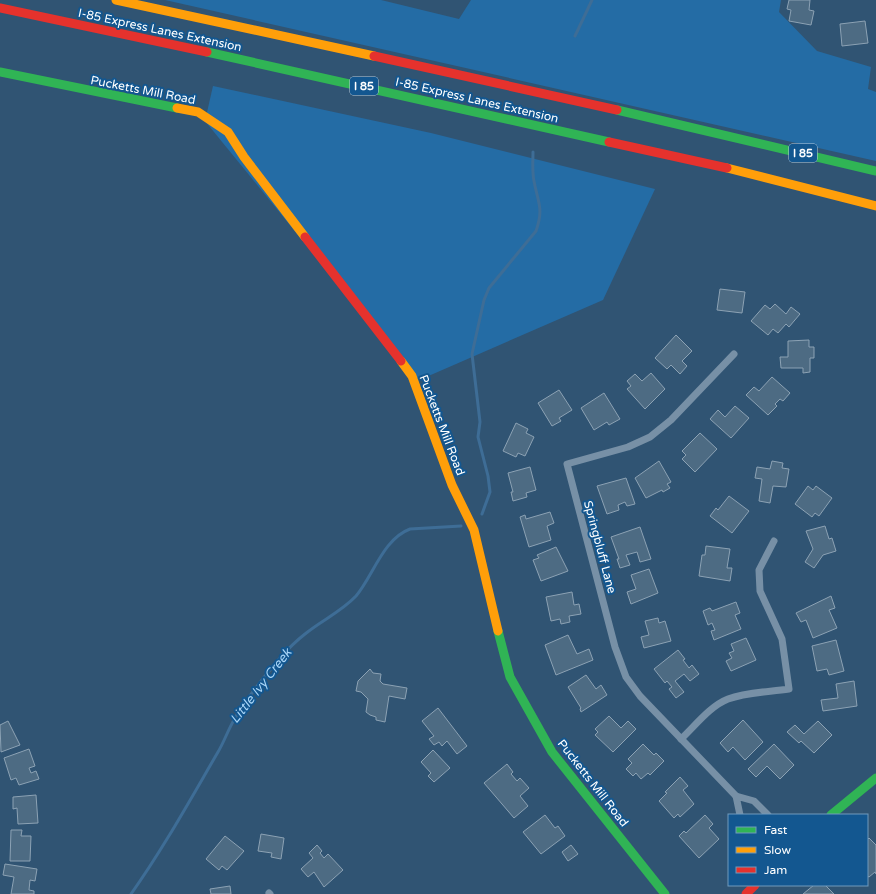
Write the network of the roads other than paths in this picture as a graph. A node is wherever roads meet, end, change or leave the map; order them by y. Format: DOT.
graph roads {
  1 [pos="116,0"];
  2 [pos="0,8"];
  3 [pos="0,72"];
  4 [pos="876,171"];
  5 [pos="876,206"];
  6 [pos="734,354"];
  7 [pos="774,541"];
  8 [pos="681,739"];
  9 [pos="876,778"];
  10 [pos="736,796"];
  11 [pos="740,814"];
  12 [pos="767,814"];
  13 [pos="832,814"];
  14 [pos="754,886"];
  15 [pos="665,894"];
  16 [pos="746,894"];
  1 -- 4 [label="main road, I-85 Express Lanes Extension / I 85"];
  2 -- 5 [label="main road, I-85 Express Lanes Extension / I 85"];
  3 -- 15 [label="main road, Pucketts Mill Road"];
  6 -- 8 [label="street, Springbluff Lane"];
  7 -- 8 [label="street"];
  8 -- 10 [label="street, Springbluff Lane"];
  9 -- 13 [label="main road"];
  10 -- 11 [label="street"];
  10 -- 12 [label="street, Springbluff Lane"];
  14 -- 16 [label="main road"];
}
